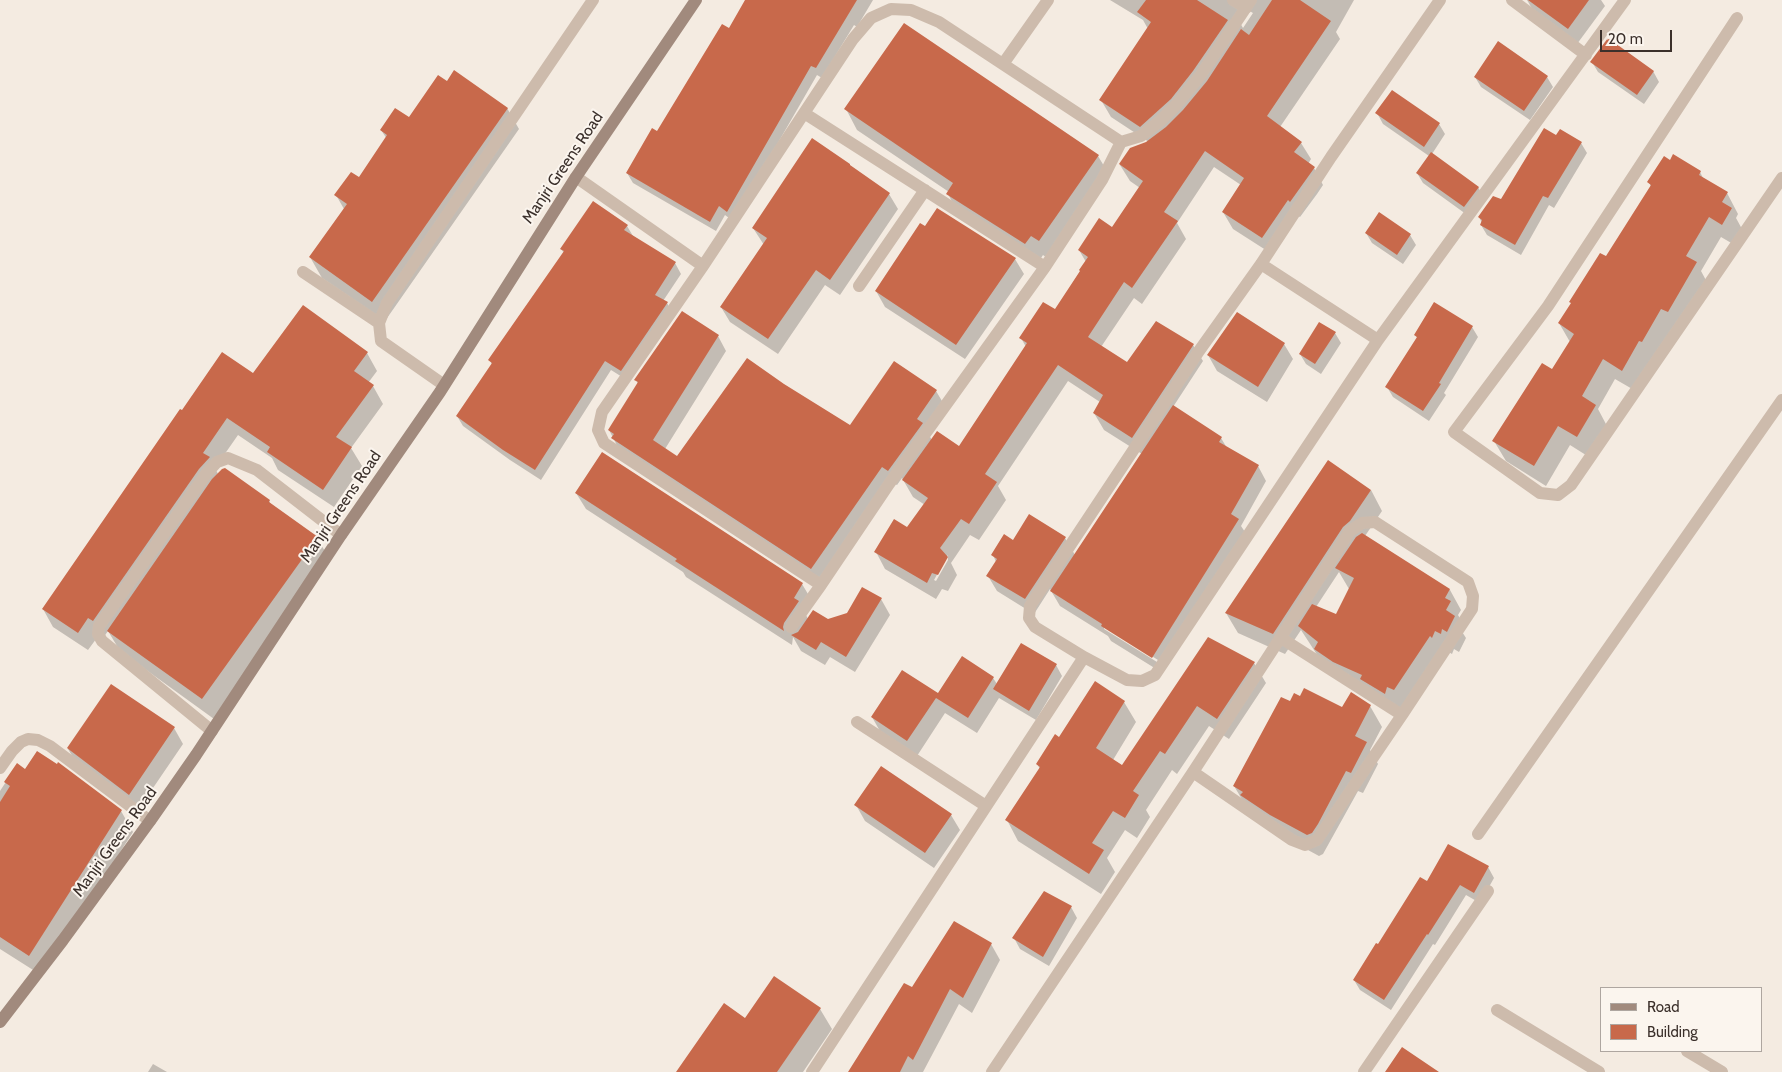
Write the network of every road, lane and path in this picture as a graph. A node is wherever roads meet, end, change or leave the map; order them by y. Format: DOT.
graph roads {
  1 [pos="593,0"];
  2 [pos="696,0"];
  3 [pos="1048,0"];
  4 [pos="1233,0"];
  5 [pos="1440,0"];
  6 [pos="1512,0"];
  7 [pos="1625,0"];
  8 [pos="1249,4"];
  9 [pos="1737,18"];
  10 [pos="1586,55"];
  11 [pos="1003,64"];
  12 [pos="804,113"];
  13 [pos="1121,142"];
  14 [pos="576,177"];
  15 [pos="1782,178"];
  16 [pos="925,190"];
  17 [pos="1261,264"];
  18 [pos="704,266"];
  19 [pos="1046,267"];
  20 [pos="303,272"];
  21 [pos="859,286"];
  22 [pos="378,324"];
  23 [pos="1378,340"];
  24 [pos="444,385"];
  25 [pos="1782,400"];
  26 [pos="341,535"];
  27 [pos="821,585"];
  28 [pos="791,627"];
  29 [pos="1281,638"];
  30 [pos="1084,657"];
  31 [pos="1402,715"];
  32 [pos="857,722"];
  33 [pos="212,731"];
  34 [pos="0,768"];
  35 [pos="1193,772"];
  36 [pos="986,806"];
  37 [pos="150,821"];
  38 [pos="1478,834"];
  39 [pos="1488,891"];
  40 [pos="1497,1010"];
  41 [pos="0,1022"];
  42 [pos="1689,1052"];
  43 [pos="812,1072"];
  44 [pos="992,1072"];
  45 [pos="1364,1072"];
  46 [pos="1600,1072"];
  47 [pos="1722,1072"];
  1 -- 22 [label="street"];
  2 -- 14 [label="street, Manjri Greens Road"];
  3 -- 11 [label="street"];
  4 -- 8 [label="street"];
  5 -- 17 [label="street"];
  6 -- 10 [label="street"];
  7 -- 10 [label="street"];
  8 -- 13 [label="street"];
  9 -- 15 [label="street"];
  10 -- 23 [label="street"];
  11 -- 12 [label="street"];
  11 -- 13 [label="street"];
  12 -- 16 [label="street"];
  12 -- 18 [label="street"];
  13 -- 19 [label="street"];
  14 -- 18 [label="street"];
  14 -- 24 [label="street, Manjri Greens Road"];
  16 -- 19 [label="street"];
  16 -- 21 [label="street"];
  17 -- 23 [label="street"];
  17 -- 30 [label="street"];
  18 -- 27 [label="street"];
  19 -- 27 [label="street"];
  20 -- 22 [label="street"];
  22 -- 24 [label="street"];
  23 -- 30 [label="street"];
  24 -- 26 [label="street, Manjri Greens Road"];
  25 -- 38 [label="street"];
  26 -- 33 [label="street, Manjri Greens Road"];
  26 -- 33 [label="street"];
  27 -- 28 [label="street"];
  29 -- 31 [label="street"];
  29 -- 31 [label="street"];
  29 -- 35 [label="street"];
  30 -- 36 [label="street"];
  31 -- 35 [label="street"];
  32 -- 36 [label="street"];
  33 -- 37 [label="street, Manjri Greens Road"];
  34 -- 37 [label="street"];
  35 -- 44 [label="street"];
  36 -- 43 [label="street"];
  37 -- 41 [label="street, Manjri Greens Road"];
  39 -- 45 [label="street"];
  40 -- 46 [label="street"];
  42 -- 47 [label="street"];
}
